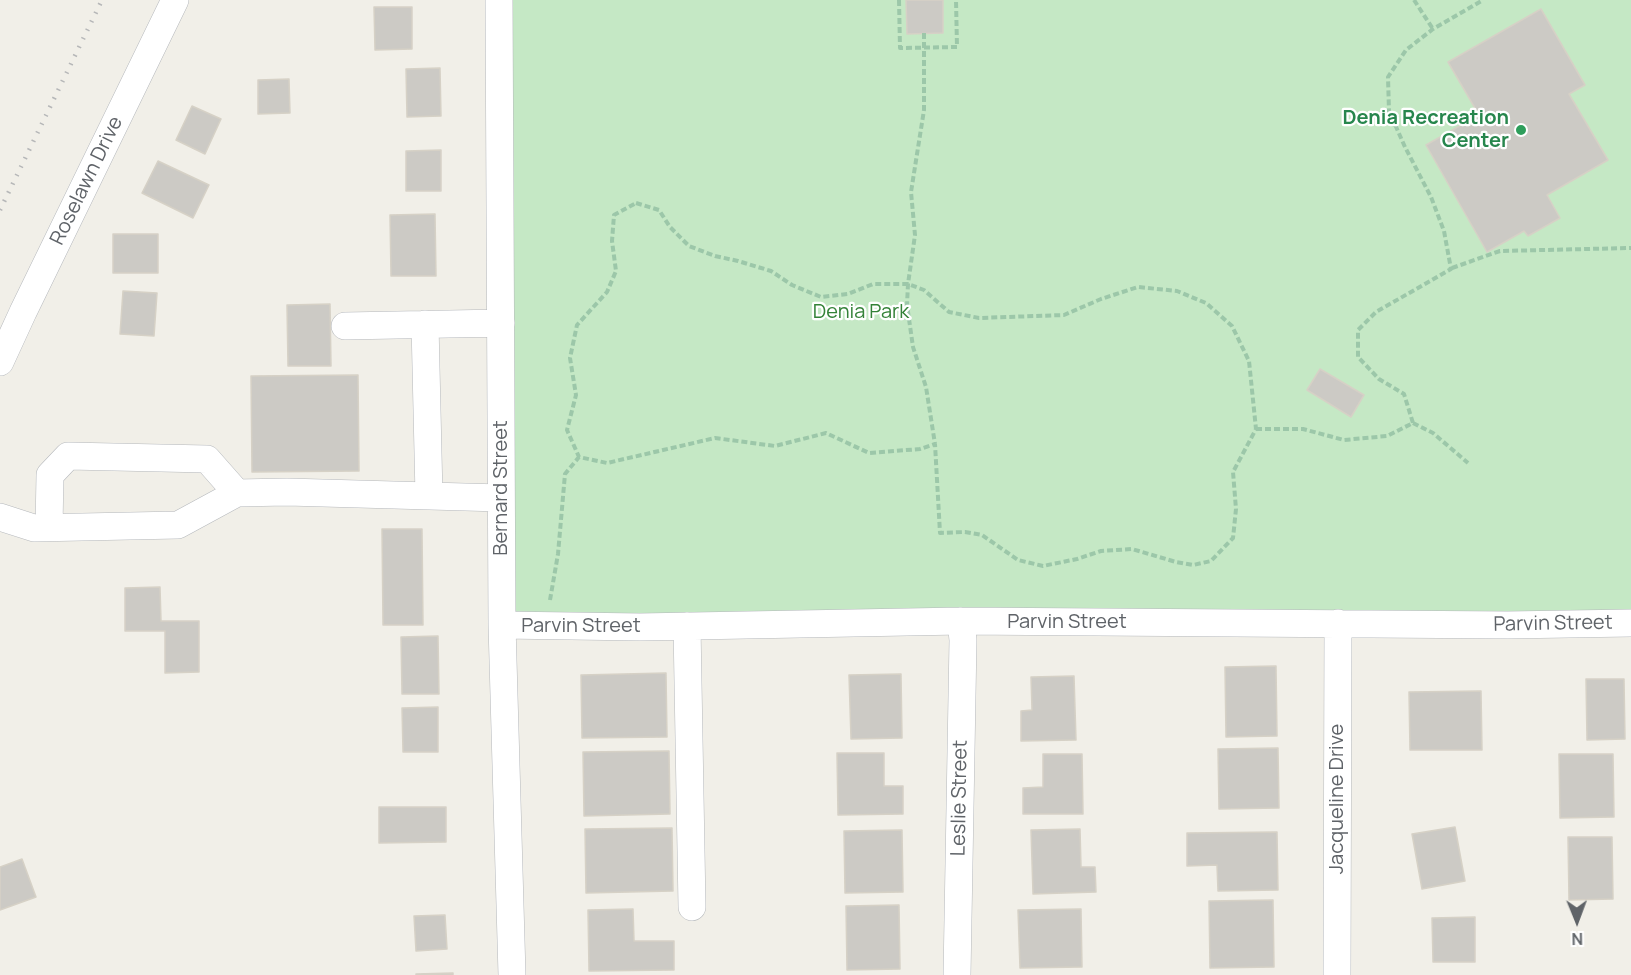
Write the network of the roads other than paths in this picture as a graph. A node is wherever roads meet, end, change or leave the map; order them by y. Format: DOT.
graph roads {
  1 [pos="175,0"];
  2 [pos="499,0"];
  3 [pos="501,323"];
  4 [pos="424,324"];
  5 [pos="345,326"];
  6 [pos="0,362"];
  7 [pos="237,493"];
  8 [pos="429,496"];
  9 [pos="501,498"];
  10 [pos="0,517"];
  11 [pos="49,528"];
  12 [pos="961,621"];
  13 [pos="1338,623"];
  14 [pos="1631,623"];
  15 [pos="502,625"];
  16 [pos="687,626"];
  17 [pos="692,907"];
  18 [pos="512,975"];
  19 [pos="957,975"];
  20 [pos="1337,975"];
  1 -- 6 [label="street, Roselawn Drive"];
  2 -- 3 [label="street, Bernard Street"];
  3 -- 4 [label="street"];
  3 -- 9 [label="street, Bernard Street"];
  4 -- 5 [label="street"];
  4 -- 8 [label="street"];
  7 -- 8 [label="street"];
  7 -- 11 [label="street"];
  7 -- 11 [label="street"];
  8 -- 9 [label="street"];
  9 -- 15 [label="street, Bernard Street"];
  10 -- 11 [label="street"];
  12 -- 13 [label="street, Parvin Street"];
  12 -- 16 [label="street, Parvin Street"];
  12 -- 19 [label="street, Leslie Street"];
  13 -- 14 [label="street, Parvin Street"];
  13 -- 20 [label="street, Jacqueline Drive"];
  15 -- 16 [label="street, Parvin Street"];
  15 -- 18 [label="street, Bernard Street"];
  16 -- 17 [label="street"];
}
